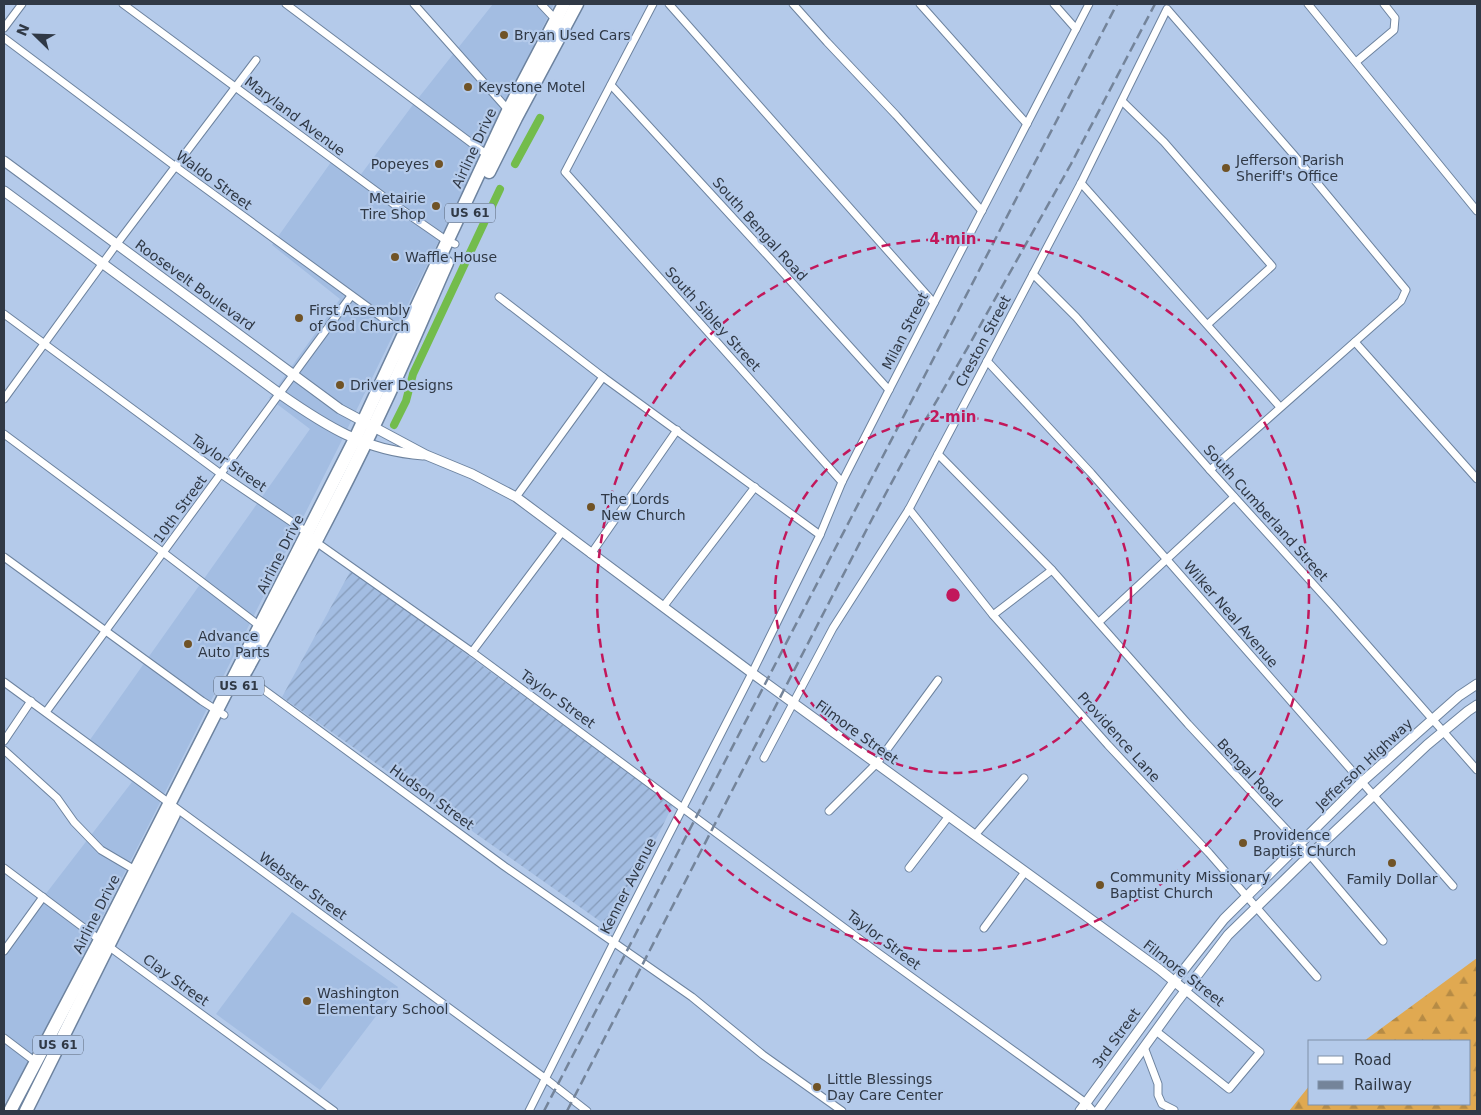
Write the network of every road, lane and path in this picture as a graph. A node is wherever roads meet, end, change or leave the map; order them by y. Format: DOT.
graph roads {
  1 [pos="22,4"];
  2 [pos="123,4"];
  3 [pos="286,4"];
  4 [pos="414,4"];
  5 [pos="541,4"];
  6 [pos="564,4"];
  7 [pos="577,4"];
  8 [pos="654,4"];
  9 [pos="669,4"];
  10 [pos="793,4"];
  11 [pos="920,4"];
  12 [pos="1054,4"];
  13 [pos="1089,4"];
  14 [pos="1308,4"];
  15 [pos="1384,4"];
  16 [pos="560,23"];
  17 [pos="4,28"];
  18 [pos="1076,29"];
  19 [pos="4,38"];
  20 [pos="256,60"];
  21 [pos="1356,62"];
  22 [pos="611,85"];
  23 [pos="236,87"];
  24 [pos="1122,101"];
  25 [pos="512,114"];
  26 [pos="1027,124"];
  27 [pos="491,157"];
  28 [pos="4,162"];
  29 [pos="176,167"];
  30 [pos="1081,183"];
  31 [pos="4,191"];
  32 [pos="982,211"];
  33 [pos="1477,211"];
  34 [pos="451,242"];
  35 [pos="116,245"];
  36 [pos="102,264"];
  37 [pos="1033,274"];
  38 [pos="351,296"];
  39 [pos="499,297"];
  40 [pos="934,303"];
  41 [pos="4,314"];
  42 [pos="1208,324"];
  43 [pos="408,337"];
  44 [pos="1355,342"];
  45 [pos="44,344"];
  46 [pos="987,362"];
  47 [pos="294,375"];
  48 [pos="603,377"];
  49 [pos="889,390"];
  50 [pos="280,394"];
  51 [pos="4,399"];
  52 [pos="1280,407"];
  53 [pos="368,425"];
  54 [pos="677,430"];
  55 [pos="4,434"];
  56 [pos="360,441"];
  57 [pos="938,454"];
  58 [pos="426,455"];
  59 [pos="1210,470"];
  60 [pos="222,474"];
  61 [pos="1477,480"];
  62 [pos="842,482"];
  63 [pos="755,487"];
  64 [pos="1234,497"];
  65 [pos="516,498"];
  66 [pos="909,509"];
  67 [pos="562,532"];
  68 [pos="820,535"];
  69 [pos="312,538"];
  70 [pos="164,553"];
  71 [pos="591,554"];
  72 [pos="4,557"];
  73 [pos="1167,560"];
  74 [pos="1052,570"];
  75 [pos="663,607"];
  76 [pos="993,615"];
  77 [pos="1099,622"];
  78 [pos="264,629"];
  79 [pos="106,631"];
  80 [pos="472,652"];
  81 [pos="241,673"];
  82 [pos="752,673"];
  83 [pos="938,680"];
  84 [pos="4,682"];
  85 [pos="1477,684"];
  86 [pos="31,701"];
  87 [pos="793,703"];
  88 [pos="1477,705"];
  89 [pos="46,712"];
  90 [pos="220,713"];
  91 [pos="1433,720"];
  92 [pos="1443,731"];
  93 [pos="4,741"];
  94 [pos="4,750"];
  95 [pos="764,758"];
  96 [pos="877,763"];
  97 [pos="1477,770"];
  98 [pos="1024,778"];
  99 [pos="1362,782"];
  100 [pos="1374,794"];
  101 [pos="173,806"];
  102 [pos="683,807"];
  103 [pos="829,811"];
  104 [pos="949,816"];
  105 [pos="975,835"];
  106 [pos="1298,844"];
  107 [pos="1310,855"];
  108 [pos="4,868"];
  109 [pos="909,868"];
  110 [pos="135,870"];
  111 [pos="1025,872"];
  112 [pos="1453,886"];
  113 [pos="1247,896"];
  114 [pos="43,897"];
  115 [pos="1257,907"];
  116 [pos="984,928"];
  117 [pos="1383,941"];
  118 [pos="614,942"];
  119 [pos="104,943"];
  120 [pos="4,951"];
  121 [pos="1317,977"];
  122 [pos="1174,982"];
  123 [pos="1186,991"];
  124 [pos="1156,1031"];
  125 [pos="4,1038"];
  126 [pos="1144,1047"];
  127 [pos="42,1065"];
  128 [pos="546,1079"];
  129 [pos="1086,1103"];
  130 [pos="10,1110"];
  131 [pos="1174,1110"];
  132 [pos="26,1111"];
  133 [pos="334,1111"];
  134 [pos="529,1111"];
  135 [pos="587,1111"];
  136 [pos="842,1111"];
  137 [pos="1080,1111"];
  138 [pos="1093,1111"];
  139 [pos="1098,1111"];
  1 -- 17 [label="street"];
  2 -- 23 [label="street, Maryland Avenue"];
  3 -- 27 [label="street"];
  4 -- 25 [label="street"];
  5 -- 16 [label="street"];
  6 -- 16 [label="highway, Airline Drive / US 61"];
  7 -- 16 [label="highway, Airline Drive / US 61"];
  8 -- 22 [label="street"];
  9 -- 40 [label="street"];
  10 -- 32 [label="street"];
  11 -- 26 [label="street"];
  12 -- 18 [label="street"];
  13 -- 18 [label="street, Milan Street"];
  14 -- 21 [label="street"];
  15 -- 21 [label="street"];
  16 -- 25 [label="highway, Airline Drive / US 61"];
  18 -- 26 [label="street, Milan Street"];
  19 -- 29 [label="street, Waldo Street"];
  20 -- 23 [label="street"];
  21 -- 33 [label="street"];
  22 -- 49 [label="street, South Bengal Road"];
  22 -- 62 [label="street, South Sibley Street"];
  23 -- 29 [label="street"];
  23 -- 34 [label="street, Maryland Avenue"];
  24 -- 30 [label="street, Creston Street"];
  24 -- 42 [label="street"];
  24 -- 44 [label="street, Creston Street"];
  25 -- 27 [label="highway, Airline Drive / US 61"];
  26 -- 32 [label="street, Milan Street"];
  27 -- 34 [label="highway, Airline Drive / US 61"];
  28 -- 35 [label="street, Roosevelt Boulevard"];
  29 -- 35 [label="street"];
  29 -- 38 [label="street, Waldo Street"];
  30 -- 37 [label="street, Creston Street"];
  30 -- 42 [label="street"];
  31 -- 36 [label="street"];
  32 -- 40 [label="street, Milan Street"];
  34 -- 43 [label="highway, Airline Drive / US 61"];
  35 -- 36 [label="street"];
  35 -- 47 [label="street, Roosevelt Boulevard"];
  36 -- 45 [label="street"];
  36 -- 50 [label="street"];
  37 -- 46 [label="street, Creston Street"];
  37 -- 59 [label="street, South Cumberland Street"];
  38 -- 43 [label="street, Waldo Street"];
  38 -- 47 [label="street, 10th Street"];
  39 -- 48 [label="street"];
  40 -- 49 [label="street, Milan Street"];
  41 -- 45 [label="street, Taylor Street"];
  42 -- 52 [label="street"];
  43 -- 53 [label="highway, Airline Drive / US 61"];
  44 -- 52 [label="street"];
  44 -- 61 [label="street"];
  45 -- 51 [label="street"];
  45 -- 60 [label="street, Taylor Street"];
  46 -- 57 [label="street, Creston Street"];
  46 -- 73 [label="street, Wilker Neal Avenue"];
  47 -- 50 [label="street, 10th Street"];
  47 -- 53 [label="street, Roosevelt Boulevard"];
  48 -- 54 [label="street"];
  48 -- 65 [label="street"];
  49 -- 62 [label="street, Milan Street"];
  50 -- 56 [label="street"];
  50 -- 60 [label="street, 10th Street"];
  52 -- 59 [label="street"];
  53 -- 56 [label="highway, Airline Drive / US 61"];
  53 -- 58 [label="street, Filmore Street"];
  54 -- 63 [label="street"];
  54 -- 71 [label="street"];
  55 -- 70 [label="street"];
  56 -- 58 [label="street, Filmore Street"];
  56 -- 69 [label="highway, Airline Drive / US 61"];
  57 -- 66 [label="street, Creston Street"];
  57 -- 74 [label="street"];
  58 -- 65 [label="street, Filmore Street"];
  59 -- 64 [label="street, South Cumberland Street"];
  60 -- 69 [label="street, Taylor Street"];
  60 -- 70 [label="street, 10th Street"];
  62 -- 68 [label="street, Milan Street"];
  63 -- 68 [label="street"];
  63 -- 75 [label="street"];
  64 -- 73 [label="street"];
  64 -- 91 [label="street, South Cumberland Street"];
  65 -- 67 [label="street, Filmore Street"];
  66 -- 76 [label="street, Providence Lane"];
  66 -- 87 [label="street, Creston Street"];
  67 -- 71 [label="street, Filmore Street"];
  67 -- 80 [label="street"];
  68 -- 82 [label="street, Milan Street"];
  69 -- 78 [label="highway, Airline Drive / US 61"];
  69 -- 80 [label="street, Taylor Street"];
  70 -- 78 [label="street"];
  70 -- 79 [label="street, 10th Street"];
  71 -- 75 [label="street, Filmore Street"];
  72 -- 79 [label="street"];
  73 -- 77 [label="street"];
  73 -- 99 [label="street, Wilker Neal Avenue"];
  74 -- 76 [label="street"];
  74 -- 77 [label="street"];
  75 -- 82 [label="street, Filmore Street"];
  76 -- 113 [label="street, Providence Lane"];
  77 -- 106 [label="street, Bengal Road"];
  78 -- 81 [label="highway, Airline Drive / US 61"];
  79 -- 89 [label="street, 10th Street"];
  79 -- 90 [label="street"];
  80 -- 102 [label="street, Taylor Street"];
  81 -- 90 [label="highway, Airline Drive / US 61"];
  81 -- 118 [label="street, Hudson Street"];
  82 -- 87 [label="street, Filmore Street"];
  82 -- 102 [label="street, Kenner Avenue"];
  83 -- 96 [label="street"];
  84 -- 86 [label="street, Webster Street"];
  85 -- 91 [label="street, Jefferson Highway"];
  86 -- 89 [label="street, Webster Street"];
  86 -- 93 [label="street"];
  87 -- 95 [label="street, Creston Street"];
  87 -- 96 [label="street, Filmore Street"];
  88 -- 92 [label="street, Jefferson Highway"];
  89 -- 101 [label="street, Webster Street"];
  90 -- 101 [label="highway, Airline Drive / US 61"];
  91 -- 92 [label="street, South Cumberland Street"];
  91 -- 99 [label="street, Jefferson Highway"];
  92 -- 97 [label="street, South Cumberland Street"];
  92 -- 100 [label="street, Jefferson Highway"];
  94 -- 110 [label="street"];
  96 -- 103 [label="street"];
  96 -- 104 [label="street, Filmore Street"];
  98 -- 105 [label="street"];
  99 -- 100 [label="street, Wilker Neal Avenue"];
  99 -- 106 [label="street, Jefferson Highway"];
  100 -- 107 [label="street, Jefferson Highway"];
  100 -- 112 [label="street, Wilker Neal Avenue"];
  101 -- 110 [label="highway, Airline Drive / US 61"];
  101 -- 119 [label="highway, Airline Drive / US 61"];
  101 -- 128 [label="street, Webster Street"];
  102 -- 118 [label="street, Kenner Avenue"];
  102 -- 129 [label="street, Taylor Street"];
  104 -- 105 [label="street, Filmore Street"];
  104 -- 109 [label="street"];
  105 -- 111 [label="street, Filmore Street"];
  106 -- 107 [label="street, Bengal Road"];
  106 -- 113 [label="street, Jefferson Highway"];
  107 -- 115 [label="street, Jefferson Highway"];
  107 -- 117 [label="street, Bengal Road"];
  108 -- 114 [label="street, Clay Street"];
  110 -- 119 [label="highway, Airline Drive / US 61"];
  111 -- 116 [label="street"];
  111 -- 122 [label="street, Filmore Street"];
  113 -- 115 [label="street, Providence Lane"];
  113 -- 122 [label="street, Jefferson Highway"];
  114 -- 119 [label="street, Clay Street"];
  114 -- 120 [label="street"];
  115 -- 121 [label="street, Providence Lane"];
  115 -- 123 [label="street, Jefferson Highway"];
  118 -- 128 [label="street, Kenner Avenue"];
  118 -- 136 [label="street, Hudson Street"];
  119 -- 127 [label="highway, Airline Drive / US 61"];
  119 -- 133 [label="street, Clay Street"];
  122 -- 123 [label="street, Filmore Street"];
  122 -- 129 [label="street, 3rd Street"];
  123 -- 124 [label="street, 3rd Street"];
  123 -- 124 [label="street, Filmore Street"];
  124 -- 126 [label="street, 3rd Street"];
  125 -- 127 [label="street"];
  126 -- 131 [label="street"];
  126 -- 139 [label="street, 3rd Street"];
  127 -- 130 [label="highway, Airline Drive / US 61"];
  127 -- 132 [label="highway, Airline Drive / US 61"];
  128 -- 134 [label="street, Kenner Avenue"];
  128 -- 135 [label="street, Webster Street"];
  129 -- 137 [label="street, 3rd Street"];
  129 -- 138 [label="street, Taylor Street"];
}
